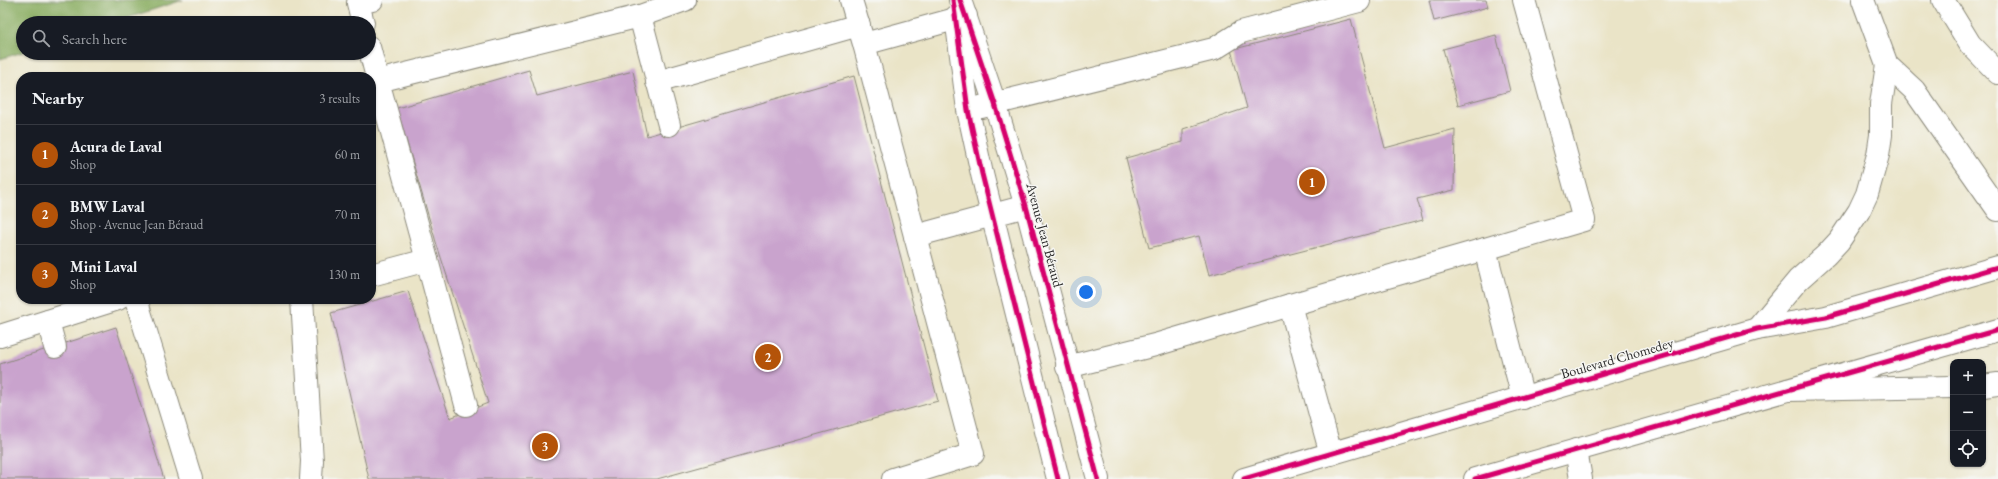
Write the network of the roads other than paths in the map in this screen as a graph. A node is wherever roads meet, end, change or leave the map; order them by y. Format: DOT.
graph roads {
  1 [pos="372,0"];
  2 [pos="685,0"];
  3 [pos="851,0"];
  4 [pos="1524,0"];
  5 [pos="1863,0"];
  6 [pos="1943,0"];
  7 [pos="1359,1"];
  8 [pos="959,9"];
  9 [pos="361,16"];
  10 [pos="640,16"];
  11 [pos="862,34"];
  12 [pos="372,60"];
  13 [pos="1887,65"];
  14 [pos="376,72"];
  15 [pos="376,73"];
  16 [pos="1998,73"];
  17 [pos="378,81"];
  18 [pos="657,82"];
  19 [pos="995,104"];
  20 [pos="968,110"];
  21 [pos="669,125"];
  22 [pos="1026,206"];
  23 [pos="1998,210"];
  24 [pos="992,214"];
  25 [pos="915,236"];
  26 [pos="1485,250"];
  27 [pos="427,260"];
  28 [pos="1998,267"];
  29 [pos="376,274"];
  30 [pos="102,304"];
  31 [pos="138,304"];
  32 [pos="302,304"];
  33 [pos="1290,305"];
  34 [pos="48,321"];
  35 [pos="1757,329"];
  36 [pos="1998,330"];
  37 [pos="0,336"];
  38 [pos="55,347"];
  39 [pos="1067,367"];
  40 [pos="1998,384"];
  41 [pos="1986,386"];
  42 [pos="1950,387"];
  43 [pos="1788,390"];
  44 [pos="1523,398"];
  45 [pos="466,405"];
  46 [pos="1576,450"];
  47 [pos="1331,454"];
  48 [pos="191,479"];
  49 [pos="311,479"];
  50 [pos="893,479"];
  51 [pos="1058,479"];
  52 [pos="1098,479"];
  53 [pos="1244,479"];
  54 [pos="1475,479"];
  55 [pos="1581,479"];
  1 -- 9 [label="street"];
  2 -- 10 [label="street"];
  3 -- 11 [label="street"];
  4 -- 26 [label="street"];
  5 -- 13 [label="street"];
  6 -- 16 [label="street"];
  7 -- 19 [label="street"];
  8 -- 11 [label="street"];
  8 -- 19 [label="street, Avenue Jean Béraud"];
  8 -- 20 [label="street"];
  10 -- 17 [label="street"];
  10 -- 18 [label="street"];
  11 -- 18 [label="street"];
  11 -- 25 [label="street"];
  12 -- 14 [label="street"];
  13 -- 23 [label="street"];
  13 -- 35 [label="street"];
  15 -- 17 [label="street"];
  17 -- 27 [label="street"];
  18 -- 21 [label="street"];
  19 -- 20 [label="street"];
  19 -- 22 [label="street, Avenue Jean Béraud"];
  20 -- 24 [label="street"];
  22 -- 24 [label="street"];
  22 -- 39 [label="street, Avenue Jean Béraud"];
  24 -- 25 [label="street"];
  24 -- 51 [label="street"];
  25 -- 50 [label="street"];
  26 -- 33 [label="street"];
  26 -- 44 [label="street"];
  27 -- 29 [label="street"];
  27 -- 45 [label="street"];
  28 -- 35 [label="street, Boulevard Chomedey"];
  30 -- 34 [label="street"];
  31 -- 48 [label="street"];
  32 -- 49 [label="street"];
  33 -- 39 [label="street"];
  33 -- 47 [label="street"];
  34 -- 37 [label="street"];
  34 -- 38 [label="street"];
  35 -- 44 [label="street, Boulevard Chomedey"];
  36 -- 43 [label="street"];
  39 -- 52 [label="street, Avenue Jean Béraud"];
  40 -- 41 [label="street"];
  42 -- 43 [label="street"];
  43 -- 46 [label="street"];
  44 -- 47 [label="street, Boulevard Chomedey"];
  46 -- 54 [label="street"];
  46 -- 55 [label="street"];
  47 -- 53 [label="street, Boulevard Chomedey"];
}
